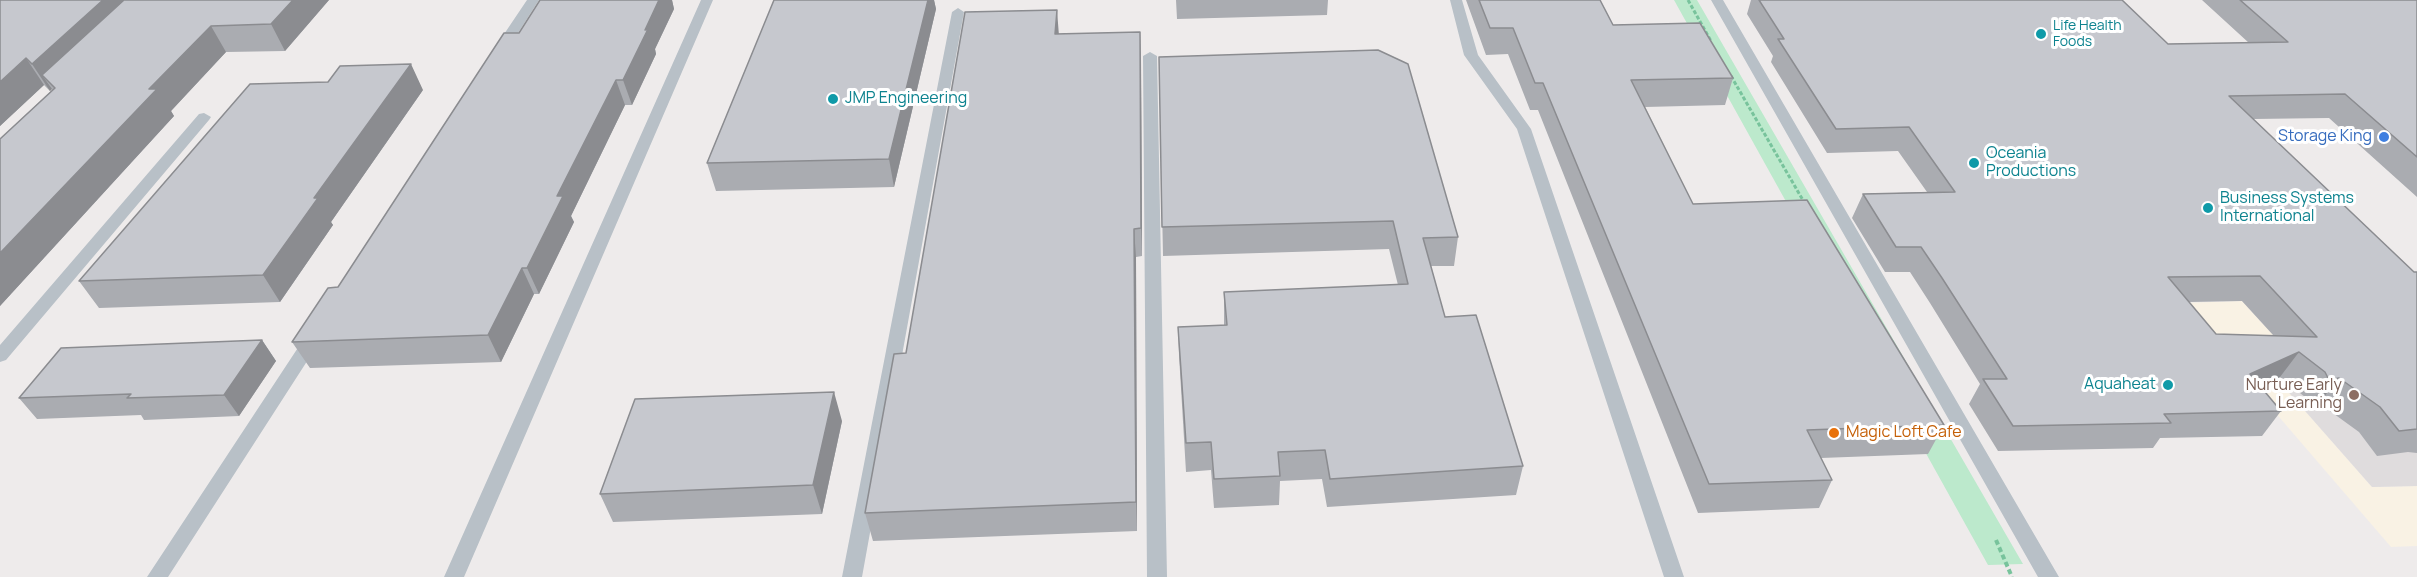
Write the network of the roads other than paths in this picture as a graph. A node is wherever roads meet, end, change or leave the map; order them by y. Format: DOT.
graph roads {
  1 [pos="533,0"];
  2 [pos="707,0"];
  3 [pos="1456,0"];
  4 [pos="1717,0"];
  5 [pos="958,12"];
  6 [pos="1150,56"];
  7 [pos="488,70"];
  8 [pos="204,117"];
  9 [pos="325,320"];
  10 [pos="0,356"];
  11 [pos="158,577"];
  12 [pos="454,577"];
  13 [pos="852,577"];
  14 [pos="1157,577"];
  15 [pos="1674,577"];
  16 [pos="2049,577"];
  1 -- 7 [label="lane"];
  2 -- 12 [label="lane"];
  3 -- 15 [label="lane"];
  4 -- 16 [label="lane"];
  5 -- 13 [label="lane"];
  6 -- 14 [label="lane"];
  8 -- 10 [label="lane"];
  9 -- 11 [label="lane"];
}
